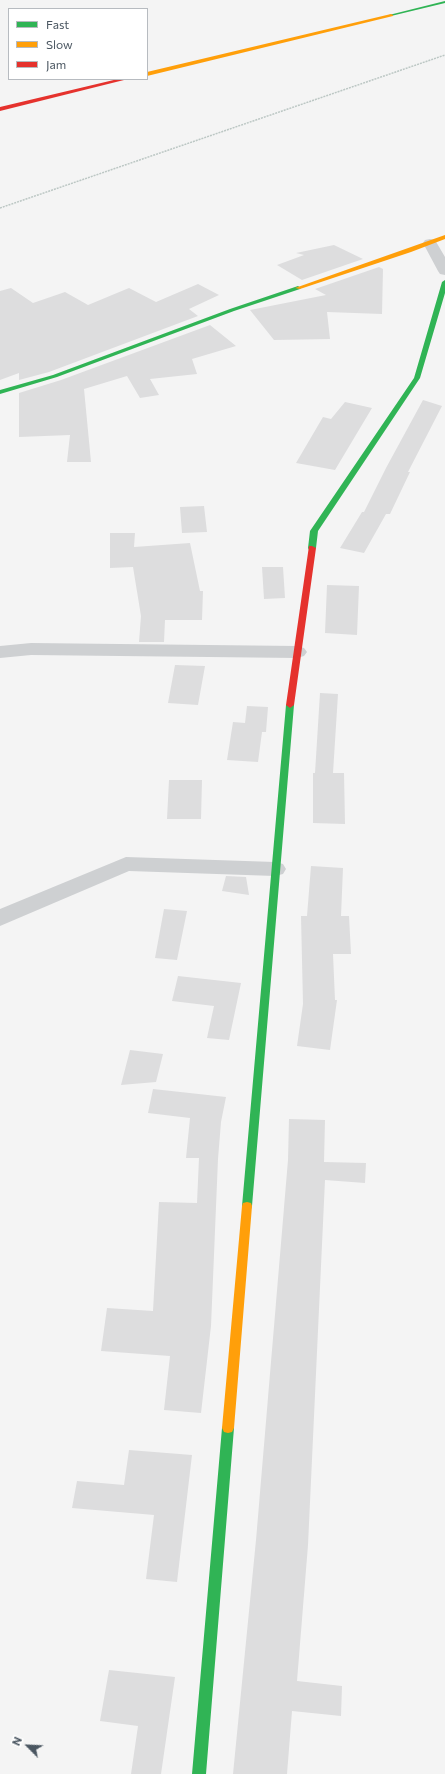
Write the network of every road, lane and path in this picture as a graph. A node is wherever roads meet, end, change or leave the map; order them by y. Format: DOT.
graph roads {
  1 [pos="445,2"];
  2 [pos="445,55"];
  3 [pos="148,74"];
  4 [pos="121,80"];
  5 [pos="0,109"];
  6 [pos="0,208"];
  7 [pos="445,237"];
  8 [pos="430,243"];
  9 [pos="445,271"];
  10 [pos="445,282"];
  11 [pos="0,392"];
  12 [pos="0,652"];
  13 [pos="298,652"];
  14 [pos="275,868"];
  15 [pos="0,918"];
  16 [pos="199,1774"];
  1 -- 3 [label="street"];
  2 -- 6 [label="path"];
  4 -- 5 [label="street"];
  7 -- 8 [label="street"];
  8 -- 9 [label="street"];
  8 -- 11 [label="street"];
  10 -- 13 [label="street"];
  12 -- 13 [label="street"];
  13 -- 14 [label="street"];
  14 -- 15 [label="street"];
  14 -- 16 [label="street"];
}
